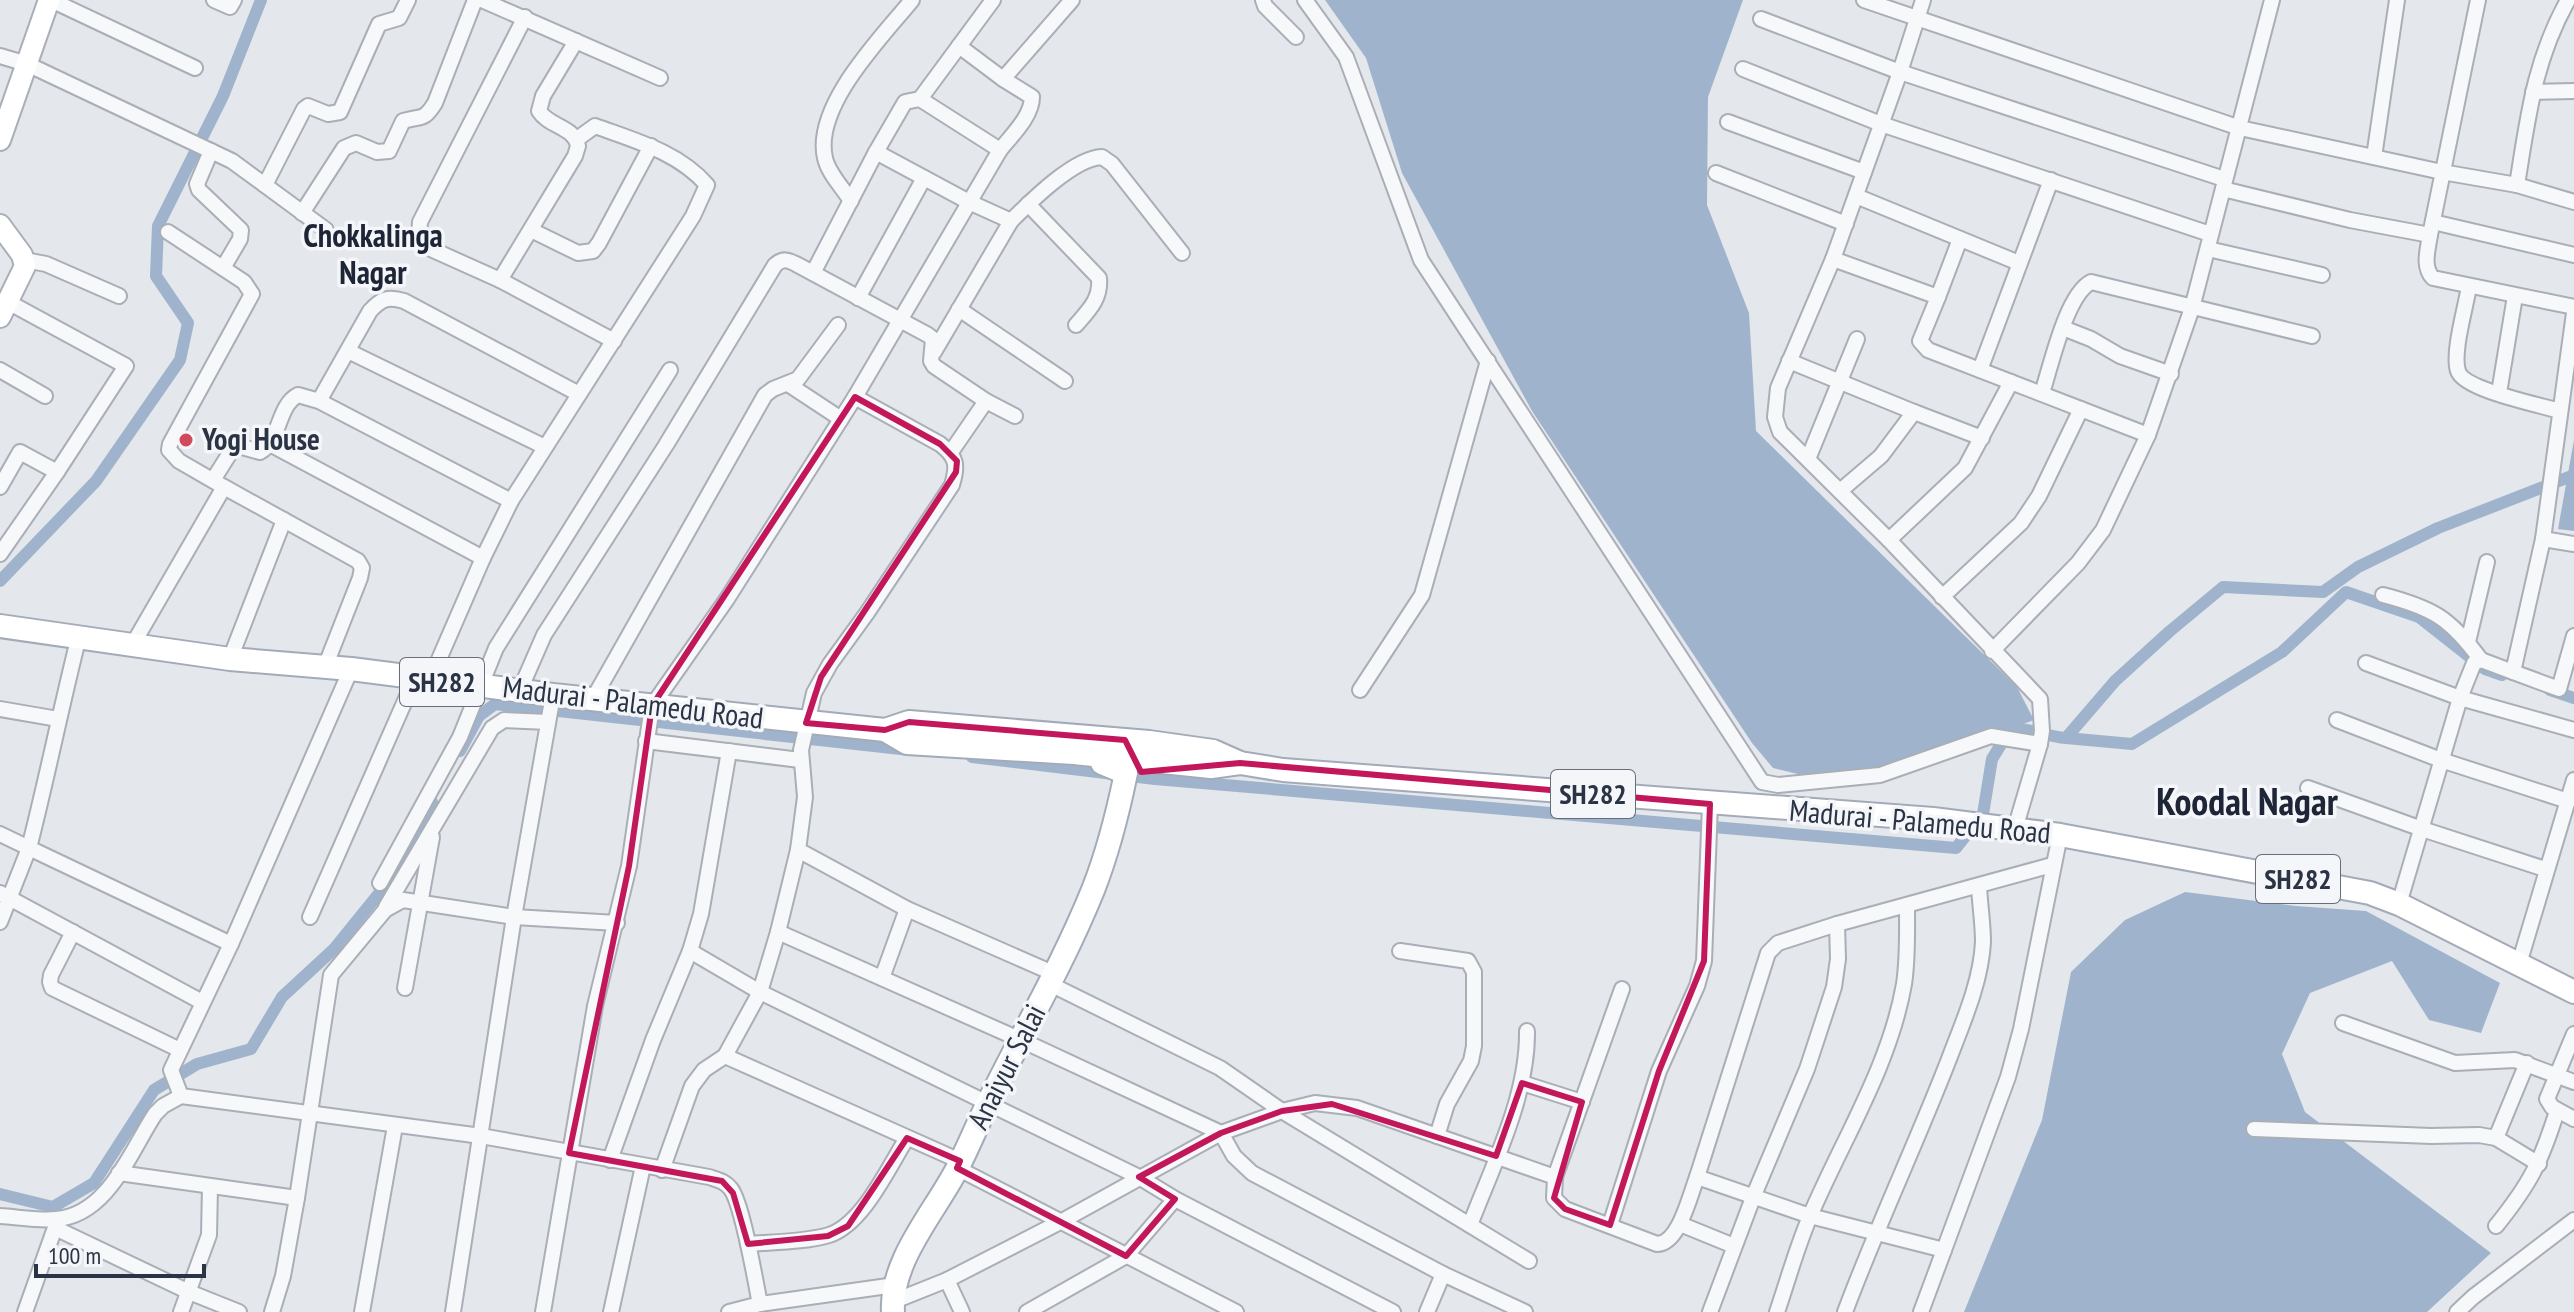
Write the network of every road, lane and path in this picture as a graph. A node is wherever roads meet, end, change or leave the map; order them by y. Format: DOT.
graph roads {
  1 [pos="50,0"];
  2 [pos="214,0"];
  3 [pos="234,0"];
  4 [pos="408,0"];
  5 [pos="475,0"];
  6 [pos="482,0"];
  7 [pos="912,0"];
  8 [pos="993,0"];
  9 [pos="1072,0"];
  10 [pos="1263,0"];
  11 [pos="1305,0"];
  12 [pos="1864,0"];
  13 [pos="1923,0"];
  14 [pos="2272,0"];
  15 [pos="2397,0"];
  16 [pos="2478,0"];
  17 [pos="2568,0"];
  18 [pos="525,17"];
  19 [pos="1761,19"];
  20 [pos="1916,20"];
  21 [pos="1296,37"];
  22 [pos="576,41"];
  23 [pos="959,46"];
  24 [pos="0,56"];
  25 [pos="27,64"];
  26 [pos="195,68"];
  27 [pos="1743,69"];
  28 [pos="1900,72"];
  29 [pos="660,78"];
  30 [pos="1003,79"];
  31 [pos="2574,91"];
  32 [pos="2533,92"];
  33 [pos="920,99"];
  34 [pos="1728,122"];
  35 [pos="1881,124"];
  36 [pos="2240,128"];
  37 [pos="577,139"];
  38 [pos="0,140"];
  39 [pos="651,146"];
  40 [pos="202,147"];
  41 [pos="1000,150"];
  42 [pos="876,152"];
  43 [pos="2374,157"];
  44 [pos="1864,172"];
  45 [pos="2442,172"];
  46 [pos="1716,173"];
  47 [pos="924,178"];
  48 [pos="2051,180"];
  49 [pos="2224,184"];
  50 [pos="265,185"];
  51 [pos="2517,185"];
  52 [pos="1856,196"];
  53 [pos="851,201"];
  54 [pos="969,202"];
  55 [pos="2574,202"];
  56 [pos="1028,204"];
  57 [pos="302,213"];
  58 [pos="1011,221"];
  59 [pos="1846,224"];
  60 [pos="0,225"];
  61 [pos="2431,228"];
  62 [pos="326,230"];
  63 [pos="531,230"];
  64 [pos="168,232"];
  65 [pos="1960,239"];
  66 [pos="2209,242"];
  67 [pos="1182,253"];
  68 [pos="2574,255"];
  69 [pos="1833,259"];
  70 [pos="25,260"];
  71 [pos="2019,263"];
  72 [pos="223,268"];
  73 [pos="813,273"];
  74 [pos="2322,275"];
  75 [pos="500,280"];
  76 [pos="2469,286"];
  77 [pos="119,296"];
  78 [pos="2515,296"];
  79 [pos="1938,297"];
  80 [pos="858,298"];
  81 [pos="2192,308"];
  82 [pos="4,309"];
  83 [pos="959,309"];
  84 [pos="2574,310"];
  85 [pos="898,320"];
  86 [pos="838,325"];
  87 [pos="1076,325"];
  88 [pos="2063,328"];
  89 [pos="2312,336"];
  90 [pos="1857,339"];
  91 [pos="614,341"];
  92 [pos="348,351"];
  93 [pos="931,356"];
  94 [pos="1488,361"];
  95 [pos="1789,361"];
  96 [pos="0,370"];
  97 [pos="670,370"];
  98 [pos="1980,370"];
  99 [pos="2171,374"];
  100 [pos="1065,381"];
  101 [pos="1840,382"];
  102 [pos="2011,382"];
  103 [pos="788,384"];
  104 [pos="2042,393"];
  105 [pos="2499,393"];
  106 [pos="579,394"];
  107 [pos="45,396"];
  108 [pos="855,397"];
  109 [pos="319,401"];
  110 [pos="986,401"];
  111 [pos="2081,409"];
  112 [pos="2560,411"];
  113 [pos="1914,412"];
  114 [pos="1015,416"];
  115 [pos="841,419"];
  116 [pos="2148,435"];
  117 [pos="1982,438"];
  118 [pos="270,444"];
  119 [pos="545,447"];
  120 [pos="951,452"];
  121 [pos="1808,459"];
  122 [pos="57,472"];
  123 [pos="219,484"];
  124 [pos="0,487"];
  125 [pos="1840,491"];
  126 [pos="511,501"];
  127 [pos="284,520"];
  128 [pos="2543,539"];
  129 [pos="1889,540"];
  130 [pos="2574,544"];
  131 [pos="0,554"];
  132 [pos="483,558"];
  133 [pos="2487,562"];
  134 [pos="2383,595"];
  135 [pos="1942,597"];
  136 [pos="0,626"];
  137 [pos="79,636"];
  138 [pos="2574,636"];
  139 [pos="2468,642"];
  140 [pos="133,644"];
  141 [pos="1992,651"];
  142 [pos="230,659"];
  143 [pos="2477,661"];
  144 [pos="2366,663"];
  145 [pos="325,667"];
  146 [pos="351,669"];
  147 [pos="2513,672"];
  148 [pos="422,679"];
  149 [pos="481,686"];
  150 [pos="520,690"];
  151 [pos="1360,690"];
  152 [pos="2567,690"];
  153 [pos="553,696"];
  154 [pos="2460,698"];
  155 [pos="593,699"];
  156 [pos="652,707"];
  157 [pos="0,709"];
  158 [pos="58,719"];
  159 [pos="2337,720"];
  160 [pos="548,721"];
  161 [pos="804,728"];
  162 [pos="2574,730"];
  163 [pos="2041,737"];
  164 [pos="646,740"];
  165 [pos="1028,741"];
  166 [pos="729,751"];
  167 [pos="801,755"];
  168 [pos="2441,760"];
  169 [pos="1240,763"];
  170 [pos="1134,766"];
  171 [pos="2574,780"];
  172 [pos="2308,788"];
  173 [pos="2568,801"];
  174 [pos="1710,804"];
  175 [pos="434,825"];
  176 [pos="2009,828"];
  177 [pos="2422,829"];
  178 [pos="0,834"];
  179 [pos="2060,835"];
  180 [pos="29,848"];
  181 [pos="798,850"];
  182 [pos="2052,865"];
  183 [pos="2545,869"];
  184 [pos="380,883"];
  185 [pos="1979,887"];
  186 [pos="5,895"];
  187 [pos="421,902"];
  188 [pos="2399,904"];
  189 [pos="1907,905"];
  190 [pos="907,909"];
  191 [pos="385,910"];
  192 [pos="310,917"];
  193 [pos="514,917"];
  194 [pos="0,922"];
  195 [pos="617,923"];
  196 [pos="1837,924"];
  197 [pos="73,932"];
  198 [pos="778,932"];
  199 [pos="231,944"];
  200 [pos="690,951"];
  201 [pos="1400,951"];
  202 [pos="2519,964"];
  203 [pos="882,978"];
  204 [pos="1052,979"];
  205 [pos="405,988"];
  206 [pos="1622,989"];
  207 [pos="760,992"];
  208 [pos="2574,992"];
  209 [pos="202,1002"];
  210 [pos="2343,1023"];
  211 [pos="1527,1031"];
  212 [pos="2574,1034"];
  213 [pos="1021,1040"];
  214 [pos="180,1050"];
  215 [pos="725,1056"];
  216 [pos="2527,1063"];
  217 [pos="2557,1074"];
  218 [pos="2574,1082"];
  219 [pos="1522,1083"];
  220 [pos="180,1094"];
  221 [pos="988,1102"];
  222 [pos="1582,1102"];
  223 [pos="1282,1111"];
  224 [pos="2557,1111"];
  225 [pos="311,1115"];
  226 [pos="2574,1119"];
  227 [pos="395,1126"];
  228 [pos="2254,1129"];
  229 [pos="1221,1133"];
  230 [pos="481,1136"];
  231 [pos="1437,1136"];
  232 [pos="907,1138"];
  233 [pos="2496,1138"];
  234 [pos="569,1153"];
  235 [pos="1496,1156"];
  236 [pos="610,1160"];
  237 [pos="2539,1164"];
  238 [pos="959,1165"];
  239 [pos="643,1166"];
  240 [pos="662,1170"];
  241 [pos="119,1173"];
  242 [pos="1139,1177"];
  243 [pos="1555,1177"];
  244 [pos="1697,1177"];
  245 [pos="210,1186"];
  246 [pos="1754,1195"];
  247 [pos="297,1198"];
  248 [pos="1175,1199"];
  249 [pos="0,1216"];
  250 [pos="1810,1216"];
  251 [pos="2574,1220"];
  252 [pos="1062,1221"];
  253 [pos="56,1224"];
  254 [pos="1680,1224"];
  255 [pos="1470,1225"];
  256 [pos="1610,1225"];
  257 [pos="2496,1226"];
  258 [pos="1874,1234"];
  259 [pos="748,1244"];
  260 [pos="1734,1246"];
  261 [pos="1944,1250"];
  262 [pos="1126,1256"];
  263 [pos="1529,1261"];
  264 [pos="1443,1274"];
  265 [pos="947,1280"];
  266 [pos="189,1292"];
  267 [pos="893,1300"];
  268 [pos="760,1304"];
  269 [pos="25,1312"];
  270 [pos="181,1312"];
  271 [pos="239,1312"];
  272 [pos="272,1312"];
  273 [pos="362,1312"];
  274 [pos="453,1312"];
  275 [pos="543,1312"];
  276 [pos="611,1312"];
  277 [pos="729,1312"];
  278 [pos="962,1312"];
  279 [pos="1027,1312"];
  280 [pos="1236,1312"];
  281 [pos="1393,1312"];
  282 [pos="1427,1312"];
  283 [pos="1525,1312"];
  284 [pos="1710,1312"];
  285 [pos="1777,1312"];
  286 [pos="1845,1312"];
  287 [pos="1921,1312"];
  288 [pos="2457,1312"];
  1 -- 25 [label="main road"];
  1 -- 26 [label="street"];
  2 -- 3 [label="street"];
  4 -- 50 [label="street"];
  5 -- 57 [label="street"];
  6 -- 18 [label="street"];
  7 -- 53 [label="street"];
  8 -- 23 [label="street"];
  9 -- 30 [label="street"];
  10 -- 21 [label="street"];
  11 -- 94 [label="street"];
  12 -- 20 [label="street"];
  13 -- 20 [label="street"];
  14 -- 36 [label="street"];
  15 -- 43 [label="street"];
  16 -- 45 [label="street"];
  17 -- 32 [label="street"];
  18 -- 22 [label="street"];
  18 -- 75 [label="street"];
  19 -- 28 [label="street"];
  20 -- 28 [label="street"];
  20 -- 36 [label="street"];
  22 -- 29 [label="street"];
  22 -- 37 [label="street"];
  23 -- 30 [label="street"];
  23 -- 33 [label="street"];
  24 -- 25 [label="street"];
  25 -- 38 [label="main road"];
  25 -- 40 [label="street"];
  27 -- 35 [label="street"];
  28 -- 35 [label="street"];
  28 -- 49 [label="street"];
  30 -- 41 [label="street"];
  31 -- 32 [label="street"];
  32 -- 51 [label="street"];
  33 -- 41 [label="street"];
  33 -- 42 [label="street"];
  34 -- 44 [label="street"];
  35 -- 44 [label="street"];
  35 -- 48 [label="street"];
  36 -- 43 [label="street"];
  36 -- 49 [label="street"];
  37 -- 39 [label="street"];
  37 -- 63 [label="street"];
  39 -- 63 [label="street"];
  39 -- 91 [label="street"];
  40 -- 50 [label="street"];
  40 -- 72 [label="street"];
  41 -- 54 [label="street"];
  42 -- 47 [label="street"];
  42 -- 53 [label="street"];
  43 -- 45 [label="street"];
  44 -- 52 [label="street"];
  45 -- 51 [label="street"];
  45 -- 61 [label="street"];
  46 -- 59 [label="street"];
  47 -- 54 [label="street"];
  47 -- 80 [label="street"];
  48 -- 66 [label="street"];
  48 -- 71 [label="street"];
  49 -- 61 [label="street"];
  49 -- 66 [label="street"];
  50 -- 57 [label="street"];
  51 -- 55 [label="street"];
  52 -- 59 [label="street"];
  52 -- 65 [label="street"];
  53 -- 73 [label="street"];
  54 -- 58 [label="street"];
  54 -- 85 [label="street"];
  56 -- 58 [label="street"];
  56 -- 67 [label="street"];
  56 -- 87 [label="street"];
  57 -- 62 [label="street"];
  58 -- 83 [label="street"];
  59 -- 69 [label="street"];
  60 -- 70 [label="main road"];
  61 -- 68 [label="street"];
  61 -- 76 [label="street"];
  63 -- 75 [label="street"];
  64 -- 72 [label="street"];
  65 -- 71 [label="street"];
  65 -- 79 [label="street"];
  66 -- 74 [label="street"];
  66 -- 81 [label="street"];
  69 -- 79 [label="street"];
  69 -- 95 [label="street"];
  70 -- 77 [label="street"];
  70 -- 82 [label="main road"];
  71 -- 98 [label="street"];
  72 -- 123 [label="street"];
  73 -- 80 [label="street"];
  73 -- 150 [label="street"];
  75 -- 91 [label="street"];
  76 -- 78 [label="street"];
  76 -- 105 [label="street"];
  78 -- 84 [label="street"];
  78 -- 105 [label="street"];
  79 -- 98 [label="street"];
  80 -- 85 [label="street"];
  81 -- 88 [label="street"];
  81 -- 89 [label="street"];
  81 -- 99 [label="street"];
  82 -- 122 [label="street"];
  83 -- 93 [label="street"];
  83 -- 100 [label="street"];
  84 -- 112 [label="street"];
  85 -- 93 [label="street"];
  85 -- 108 [label="street"];
  86 -- 103 [label="street"];
  88 -- 99 [label="street"];
  88 -- 104 [label="street"];
  90 -- 101 [label="street"];
  91 -- 106 [label="street"];
  92 -- 106 [label="street"];
  92 -- 109 [label="street"];
  92 -- 119 [label="street"];
  93 -- 110 [label="street"];
  94 -- 151 [label="street"];
  94 -- 163 [label="street"];
  95 -- 101 [label="street"];
  95 -- 121 [label="street"];
  96 -- 107 [label="street"];
  97 -- 149 [label="street"];
  98 -- 102 [label="street"];
  99 -- 116 [label="street"];
  101 -- 113 [label="street"];
  101 -- 121 [label="street"];
  102 -- 104 [label="street"];
  102 -- 117 [label="street"];
  103 -- 115 [label="street"];
  103 -- 155 [label="street"];
  104 -- 111 [label="street"];
  105 -- 112 [label="street"];
  106 -- 119 [label="street"];
  108 -- 115 [label="street"];
  108 -- 120 [label="street"];
  109 -- 118 [label="street"];
  109 -- 126 [label="street"];
  110 -- 114 [label="street"];
  110 -- 120 [label="street"];
  111 -- 116 [label="street"];
  111 -- 135 [label="street"];
  112 -- 128 [label="street"];
  113 -- 117 [label="street"];
  113 -- 125 [label="street"];
  115 -- 156 [label="street"];
  116 -- 141 [label="street"];
  117 -- 129 [label="street"];
  118 -- 123 [label="street"];
  118 -- 132 [label="street"];
  119 -- 126 [label="street"];
  120 -- 161 [label="street"];
  121 -- 125 [label="street"];
  122 -- 124 [label="street"];
  122 -- 131 [label="street"];
  123 -- 127 [label="street"];
  123 -- 140 [label="street"];
  125 -- 129 [label="street"];
  126 -- 132 [label="street"];
  127 -- 142 [label="street"];
  127 -- 145 [label="street"];
  128 -- 130 [label="street"];
  128 -- 147 [label="street"];
  129 -- 135 [label="street"];
  132 -- 148 [label="street"];
  133 -- 139 [label="street"];
  134 -- 139 [label="street"];
  135 -- 141 [label="street"];
  136 -- 137 [label="main road, Madurai - Palamedu Road / SH282"];
  137 -- 140 [label="main road, Madurai - Palamedu Road / SH282"];
  137 -- 158 [label="street"];
  138 -- 152 [label="street"];
  139 -- 143 [label="street"];
  140 -- 142 [label="main road, Madurai - Palamedu Road / SH282"];
  141 -- 163 [label="street"];
  142 -- 145 [label="main road, Madurai - Palamedu Road / SH282"];
  143 -- 147 [label="street"];
  143 -- 154 [label="street"];
  144 -- 154 [label="street"];
  145 -- 146 [label="main road, Madurai - Palamedu Road / SH282"];
  146 -- 148 [label="main road, Madurai - Palamedu Road / SH282"];
  146 -- 199 [label="street"];
  147 -- 152 [label="street"];
  148 -- 149 [label="main road, Madurai - Palamedu Road / SH282"];
  148 -- 192 [label="street"];
  149 -- 150 [label="main road, Madurai - Palamedu Road / SH282"];
  149 -- 184 [label="street"];
  150 -- 153 [label="main road, Madurai - Palamedu Road / SH282"];
  153 -- 155 [label="main road, Madurai - Palamedu Road / SH282"];
  153 -- 160 [label="street"];
  154 -- 162 [label="street"];
  154 -- 168 [label="street"];
  155 -- 156 [label="main road, Madurai - Palamedu Road / SH282"];
  156 -- 161 [label="main road, Madurai - Palamedu Road / SH282"];
  156 -- 164 [label="street"];
  157 -- 158 [label="street"];
  158 -- 180 [label="street"];
  159 -- 168 [label="street"];
  160 -- 175 [label="street"];
  160 -- 193 [label="street"];
  161 -- 165 [label="main road, Madurai - Palamedu Road / SH282"];
  161 -- 167 [label="street"];
  163 -- 176 [label="street"];
  164 -- 166 [label="street"];
  164 -- 195 [label="street"];
  165 -- 170 [label="main road, Madurai - Palamedu Road / SH282"];
  165 -- 170 [label="main road, Madurai - Palamedu Road / SH282"];
  166 -- 167 [label="street"];
  166 -- 200 [label="street"];
  167 -- 181 [label="street"];
  168 -- 173 [label="street"];
  168 -- 177 [label="street"];
  169 -- 170 [label="main road, Madurai - Palamedu Road / SH282"];
  169 -- 170 [label="main road, Madurai - Palamedu Road / SH282"];
  169 -- 174 [label="main road, Madurai - Palamedu Road / SH282"];
  170 -- 204 [label="main road, Anaiyur Salai"];
  171 -- 173 [label="street"];
  172 -- 177 [label="street"];
  173 -- 183 [label="street"];
  174 -- 176 [label="main road, Madurai - Palamedu Road / SH282"];
  174 -- 256 [label="street"];
  175 -- 187 [label="street"];
  175 -- 191 [label="street"];
  176 -- 179 [label="main road, Madurai - Palamedu Road / SH282"];
  177 -- 183 [label="street"];
  177 -- 188 [label="street"];
  178 -- 180 [label="street"];
  179 -- 182 [label="street"];
  179 -- 188 [label="main road, Madurai - Palamedu Road / SH282"];
  180 -- 186 [label="street"];
  180 -- 199 [label="street"];
  181 -- 190 [label="street"];
  181 -- 198 [label="street"];
  182 -- 185 [label="street"];
  182 -- 261 [label="street"];
  183 -- 202 [label="street"];
  185 -- 189 [label="street"];
  185 -- 258 [label="street"];
  186 -- 194 [label="street"];
  186 -- 197 [label="street"];
  187 -- 191 [label="street"];
  187 -- 193 [label="street"];
  187 -- 205 [label="street"];
  188 -- 202 [label="main road, Madurai - Palamedu Road / SH282"];
  189 -- 196 [label="street"];
  189 -- 250 [label="street"];
  190 -- 203 [label="street"];
  190 -- 204 [label="street"];
  191 -- 225 [label="street"];
  193 -- 195 [label="street"];
  193 -- 230 [label="street"];
  195 -- 234 [label="street"];
  196 -- 244 [label="street"];
  196 -- 246 [label="street"];
  197 -- 209 [label="street"];
  197 -- 214 [label="street"];
  198 -- 203 [label="street"];
  198 -- 207 [label="street"];
  199 -- 209 [label="street"];
  200 -- 207 [label="street"];
  200 -- 236 [label="street"];
  201 -- 231 [label="street"];
  202 -- 208 [label="main road, Madurai - Palamedu Road / SH282"];
  203 -- 213 [label="street"];
  204 -- 213 [label="main road, Anaiyur Salai"];
  204 -- 223 [label="street"];
  206 -- 222 [label="street"];
  207 -- 215 [label="street"];
  207 -- 221 [label="street"];
  209 -- 214 [label="street"];
  210 -- 216 [label="street"];
  211 -- 219 [label="street"];
  212 -- 217 [label="street"];
  213 -- 221 [label="main road, Anaiyur Salai"];
  213 -- 229 [label="street"];
  214 -- 220 [label="street"];
  215 -- 232 [label="street"];
  215 -- 240 [label="street"];
  216 -- 217 [label="street"];
  216 -- 233 [label="street"];
  217 -- 218 [label="street"];
  217 -- 224 [label="street"];
  219 -- 222 [label="street"];
  219 -- 235 [label="street"];
  220 -- 225 [label="street"];
  220 -- 241 [label="street"];
  221 -- 238 [label="main road, Anaiyur Salai"];
  221 -- 242 [label="street"];
  222 -- 243 [label="street"];
  223 -- 229 [label="street"];
  223 -- 231 [label="street"];
  223 -- 255 [label="street"];
  224 -- 226 [label="street"];
  224 -- 237 [label="street"];
  225 -- 227 [label="street"];
  225 -- 247 [label="street"];
  227 -- 230 [label="street"];
  227 -- 273 [label="street"];
  228 -- 233 [label="street"];
  229 -- 242 [label="street"];
  229 -- 264 [label="street"];
  230 -- 234 [label="street"];
  230 -- 274 [label="street"];
  231 -- 235 [label="street"];
  232 -- 238 [label="street"];
  232 -- 259 [label="street"];
  233 -- 237 [label="street"];
  234 -- 236 [label="street"];
  234 -- 275 [label="street"];
  235 -- 243 [label="street"];
  235 -- 255 [label="street"];
  236 -- 239 [label="street"];
  237 -- 257 [label="street"];
  238 -- 252 [label="street"];
  238 -- 267 [label="main road, Anaiyur Salai"];
  239 -- 240 [label="street"];
  239 -- 276 [label="street"];
  240 -- 259 [label="street"];
  241 -- 245 [label="street"];
  241 -- 253 [label="street"];
  242 -- 248 [label="street"];
  242 -- 252 [label="street"];
  243 -- 256 [label="street"];
  244 -- 246 [label="street"];
  244 -- 254 [label="street"];
  245 -- 247 [label="street"];
  245 -- 266 [label="street"];
  246 -- 250 [label="street"];
  246 -- 260 [label="street"];
  247 -- 272 [label="street"];
  248 -- 262 [label="street"];
  248 -- 281 [label="street"];
  249 -- 253 [label="street"];
  250 -- 258 [label="street"];
  250 -- 285 [label="street"];
  251 -- 288 [label="street"];
  252 -- 262 [label="street"];
  252 -- 265 [label="street"];
  253 -- 266 [label="street"];
  253 -- 269 [label="street"];
  254 -- 256 [label="street"];
  254 -- 260 [label="street"];
  255 -- 263 [label="street"];
  258 -- 261 [label="street"];
  258 -- 286 [label="street"];
  259 -- 268 [label="street"];
  260 -- 284 [label="street"];
  261 -- 287 [label="street"];
  262 -- 279 [label="street"];
  262 -- 280 [label="street"];
  264 -- 282 [label="street"];
  264 -- 283 [label="street"];
  265 -- 267 [label="street"];
  265 -- 278 [label="street"];
  266 -- 270 [label="street"];
  266 -- 271 [label="street"];
  267 -- 268 [label="street"];
  268 -- 277 [label="street"];
}
